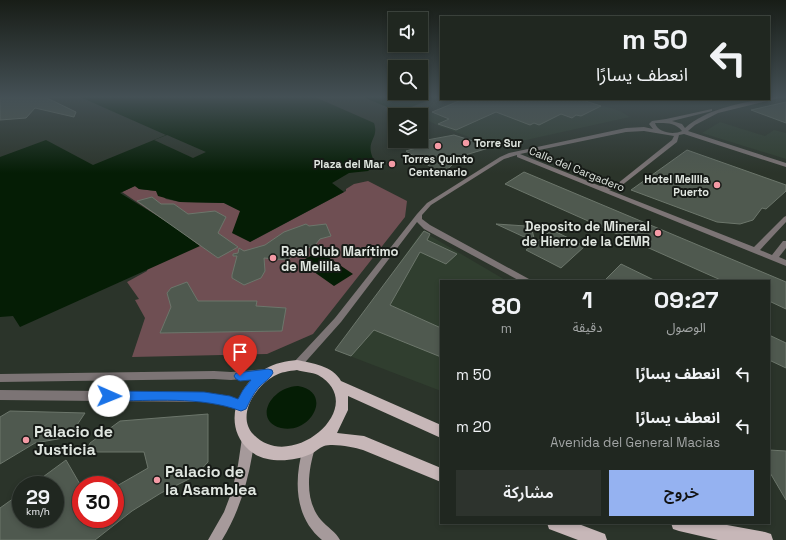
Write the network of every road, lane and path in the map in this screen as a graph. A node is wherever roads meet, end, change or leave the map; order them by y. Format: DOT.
graph roads {
  1 [pos="670,122"];
  2 [pos="694,122"];
  3 [pos="652,124"];
  4 [pos="626,130"];
  5 [pos="659,131"];
  6 [pos="685,131"];
  7 [pos="677,134"];
  8 [pos="533,150"];
  9 [pos="518,156"];
  10 [pos="498,162"];
  11 [pos="786,165"];
  12 [pos="618,185"];
  13 [pos="598,188"];
  14 [pos="629,200"];
  15 [pos="419,215"];
  16 [pos="786,218"];
  17 [pos="786,243"];
  18 [pos="756,250"];
  19 [pos="774,258"];
  20 [pos="786,263"];
  21 [pos="524,280"];
  22 [pos="297,364"];
  23 [pos="268,373"];
  24 [pos="0,378"];
  25 [pos="339,386"];
  26 [pos="0,395"];
  27 [pos="241,405"];
  28 [pos="440,432"];
  29 [pos="248,438"];
  30 [pos="324,439"];
  31 [pos="309,448"];
  32 [pos="440,475"];
  33 [pos="558,524"];
  34 [pos="683,524"];
  35 [pos="215,540"];
  36 [pos="333,540"];
  37 [pos="600,540"];
  38 [pos="765,540"];
  1 -- 6 [label="street"];
  2 -- 6 [label="street"];
  3 -- 4 [label="street"];
  3 -- 5 [label="street"];
  4 -- 5 [label="street"];
  4 -- 8 [label="street"];
  5 -- 7 [label="street"];
  6 -- 7 [label="street"];
  6 -- 11 [label="street"];
  7 -- 12 [label="street"];
  8 -- 9 [label="street"];
  8 -- 10 [label="street"];
  9 -- 10 [label="street"];
  9 -- 13 [label="street, Calle del Cargadero"];
  10 -- 15 [label="street"];
  12 -- 13 [label="street"];
  12 -- 14 [label="street"];
  13 -- 14 [label="street, Calle del Cargadero"];
  14 -- 18 [label="street, Calle del Cargadero"];
  15 -- 21 [label="street"];
  15 -- 22 [label="street"];
  16 -- 18 [label="street"];
  17 -- 19 [label="street"];
  18 -- 19 [label="street, Calle del Cargadero"];
  19 -- 20 [label="street, Calle del Cargadero"];
  22 -- 23 [label="main road"];
  22 -- 25 [label="main road"];
  23 -- 24 [label="street"];
  23 -- 27 [label="main road"];
  25 -- 28 [label="main road"];
  25 -- 30 [label="main road"];
  26 -- 27 [label="street"];
  27 -- 29 [label="main road"];
  29 -- 31 [label="main road"];
  29 -- 35 [label="main road"];
  30 -- 31 [label="main road"];
  30 -- 32 [label="main road"];
  31 -- 36 [label="main road"];
  33 -- 37 [label="main road"];
  34 -- 38 [label="main road"];
}
